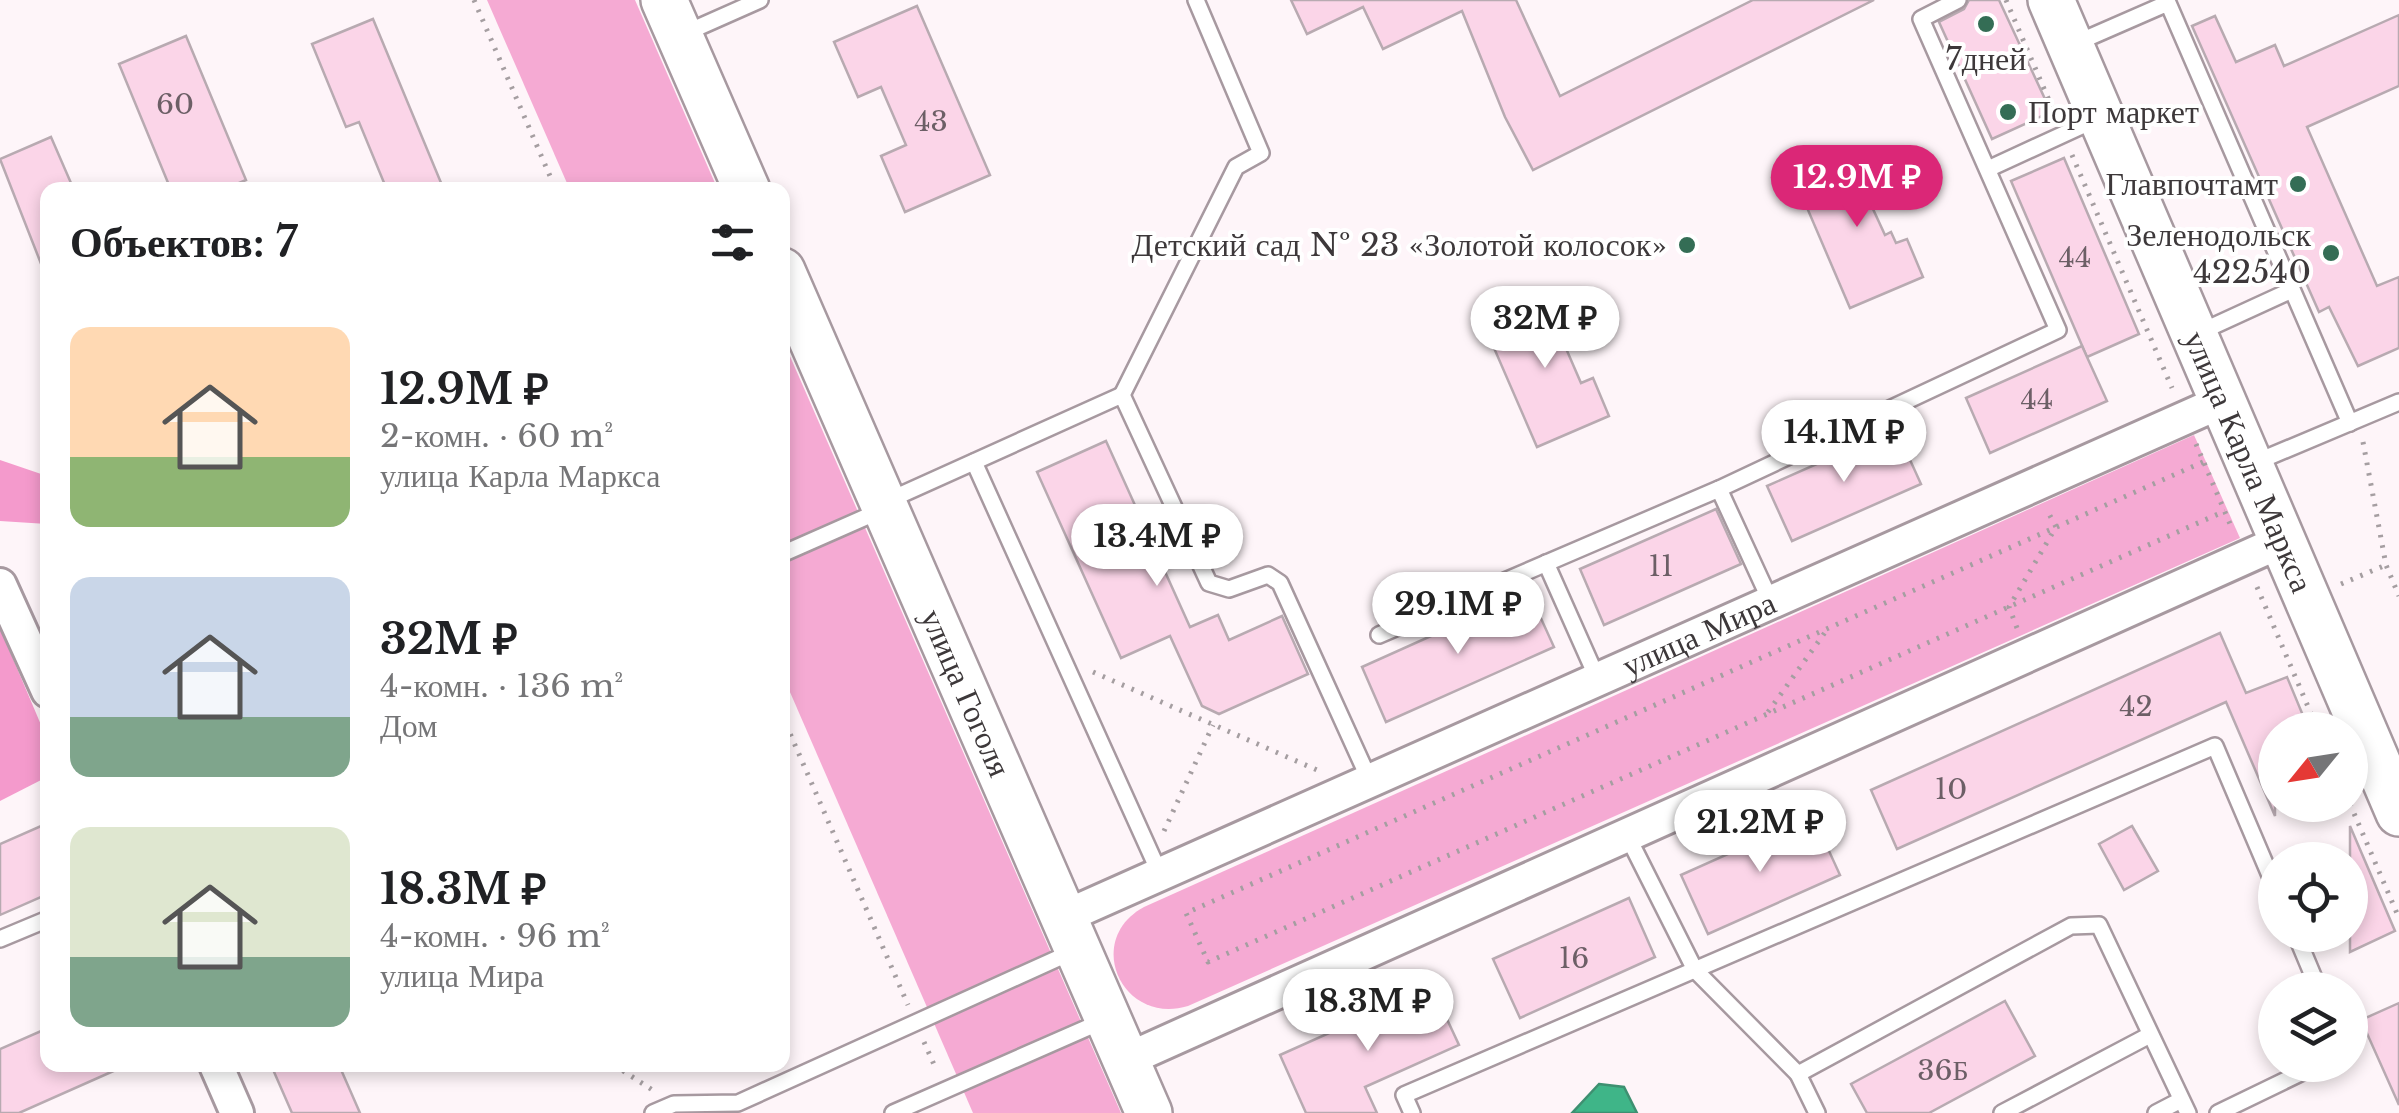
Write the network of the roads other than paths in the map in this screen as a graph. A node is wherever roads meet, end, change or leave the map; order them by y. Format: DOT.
graph roads {
  1 [pos="760,0"];
  2 [pos="1196,0"];
  3 [pos="1958,0"];
  4 [pos="2052,0"];
  5 [pos="672,18"];
  6 [pos="2071,45"];
  7 [pos="2083,126"];
  8 [pos="1988,169"];
  9 [pos="744,182"];
  10 [pos="790,289"];
  11 [pos="2292,290"];
  12 [pos="2194,334"];
  13 [pos="1122,395"];
  14 [pos="2399,402"];
  15 [pos="2204,410"];
  16 [pos="2350,422"];
  17 [pos="974,462"];
  18 [pos="2250,465"];
  19 [pos="1719,488"];
  20 [pos="884,505"];
  21 [pos="2264,549"];
  22 [pos="790,550"];
  23 [pos="1546,563"];
  24 [pos="0,585"];
  25 [pos="1771,602"];
  26 [pos="1378,636"];
  27 [pos="40,672"];
  28 [pos="1598,680"];
  29 [pos="1363,784"];
  30 [pos="2399,813"];
  31 [pos="1626,835"];
  32 [pos="2258,848"];
  33 [pos="1156,865"];
  34 [pos="40,922"];
  35 [pos="1070,933"];
  36 [pos="0,940"];
  37 [pos="1695,970"];
  38 [pos="1108,1019"];
  39 [pos="2148,1036"];
  40 [pos="1126,1060"];
  41 [pos="219,1072"];
  42 [pos="1798,1074"];
  43 [pos="2282,1082"];
  44 [pos="2184,1106"];
  45 [pos="740,1108"];
  46 [pos="237,1113"];
  47 [pos="653,1113"];
  48 [pos="893,1113"];
  49 [pos="1149,1113"];
  50 [pos="1412,1113"];
  51 [pos="1817,1113"];
  52 [pos="2002,1113"];
  53 [pos="2156,1113"];
  54 [pos="2218,1113"];
  1 -- 5 [label="lane"];
  2 -- 13 [label="lane"];
  3 -- 8 [label="lane"];
  4 -- 6 [label="main road, улица Карла Маркса"];
  5 -- 9 [label="main road"];
  6 -- 7 [label="main road, улица Карла Маркса"];
  6 -- 11 [label="lane"];
  7 -- 8 [label="lane"];
  7 -- 12 [label="main road, улица Карла Маркса"];
  8 -- 19 [label="lane"];
  10 -- 20 [label="main road, улица Гоголя"];
  11 -- 12 [label="lane"];
  11 -- 16 [label="lane"];
  12 -- 15 [label="main road, улица Карла Маркса"];
  13 -- 17 [label="lane"];
  13 -- 29 [label="lane"];
  14 -- 16 [label="lane"];
  15 -- 18 [label="main road, улица Карла Маркса"];
  15 -- 25 [label="street, улица Мира"];
  16 -- 18 [label="lane"];
  17 -- 20 [label="lane"];
  17 -- 33 [label="lane"];
  18 -- 21 [label="main road, улица Карла Маркса"];
  19 -- 23 [label="lane"];
  19 -- 25 [label="lane"];
  20 -- 22 [label="lane"];
  20 -- 35 [label="main road, улица Гоголя"];
  21 -- 30 [label="main road, улица Карла Маркса"];
  21 -- 31 [label="street"];
  23 -- 26 [label="lane"];
  23 -- 28 [label="lane"];
  24 -- 27 [label="street"];
  25 -- 28 [label="street, улица Мира"];
  28 -- 29 [label="street, улица Мира"];
  29 -- 33 [label="street, улица Мира"];
  31 -- 37 [label="lane"];
  31 -- 40 [label="street"];
  32 -- 37 [label="lane"];
  33 -- 35 [label="street, улица Мира"];
  34 -- 36 [label="lane"];
  35 -- 38 [label="main road, улица Гоголя"];
  35 -- 45 [label="lane"];
  37 -- 42 [label="lane"];
  37 -- 50 [label="lane"];
  38 -- 40 [label="main road, улица Гоголя"];
  38 -- 48 [label="lane"];
  39 -- 42 [label="lane"];
  39 -- 44 [label="lane"];
  39 -- 52 [label="lane"];
  40 -- 49 [label="main road, улица Гоголя"];
  41 -- 46 [label="street"];
  42 -- 51 [label="lane"];
  43 -- 54 [label="lane"];
  44 -- 53 [label="lane"];
  45 -- 47 [label="lane"];
}
